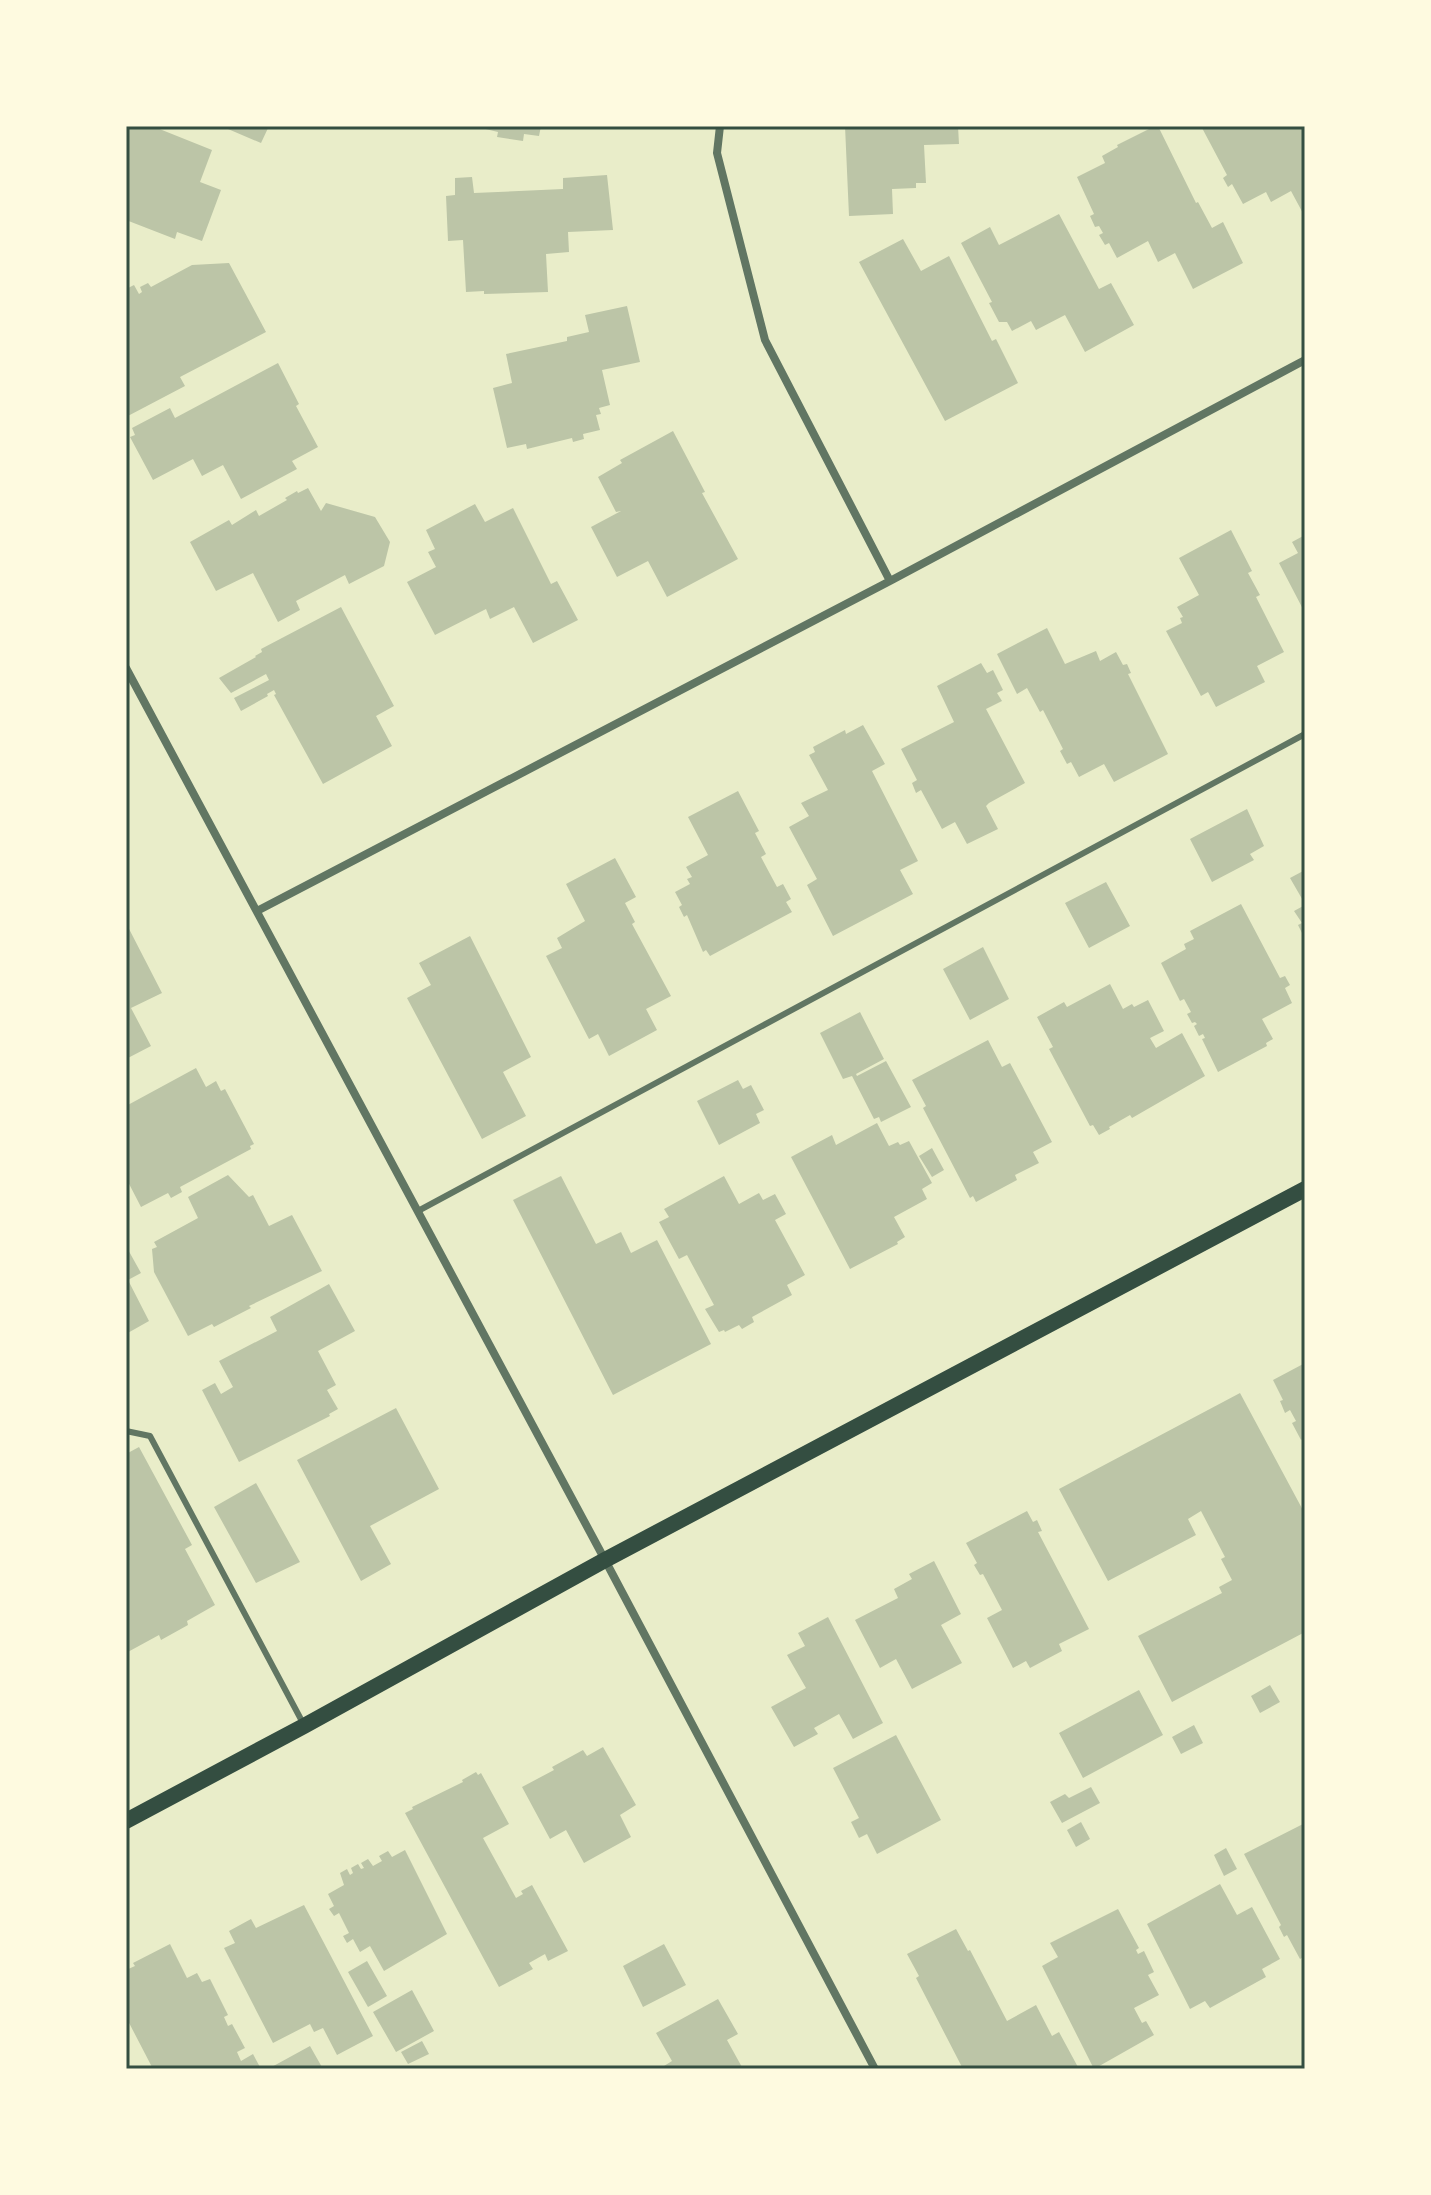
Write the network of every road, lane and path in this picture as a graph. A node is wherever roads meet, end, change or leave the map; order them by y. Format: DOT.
graph roads {
  1 [pos="720,126"];
  2 [pos="1305,360"];
  3 [pos="890,581"];
  4 [pos="126,668"];
  5 [pos="1305,734"];
  6 [pos="257,911"];
  7 [pos="1305,1189"];
  8 [pos="418,1211"];
  9 [pos="126,1431"];
  10 [pos="605,1560"];
  11 [pos="304,1726"];
  12 [pos="126,1821"];
  13 [pos="875,2069"];
  1 -- 3 [label="street"];
  2 -- 3 [label="street"];
  3 -- 6 [label="street"];
  4 -- 6 [label="street"];
  5 -- 8 [label="lane"];
  6 -- 8 [label="street"];
  7 -- 10 [label="main road"];
  8 -- 10 [label="street"];
  9 -- 11 [label="lane"];
  10 -- 11 [label="main road"];
  10 -- 13 [label="street"];
  11 -- 12 [label="main road"];
}
